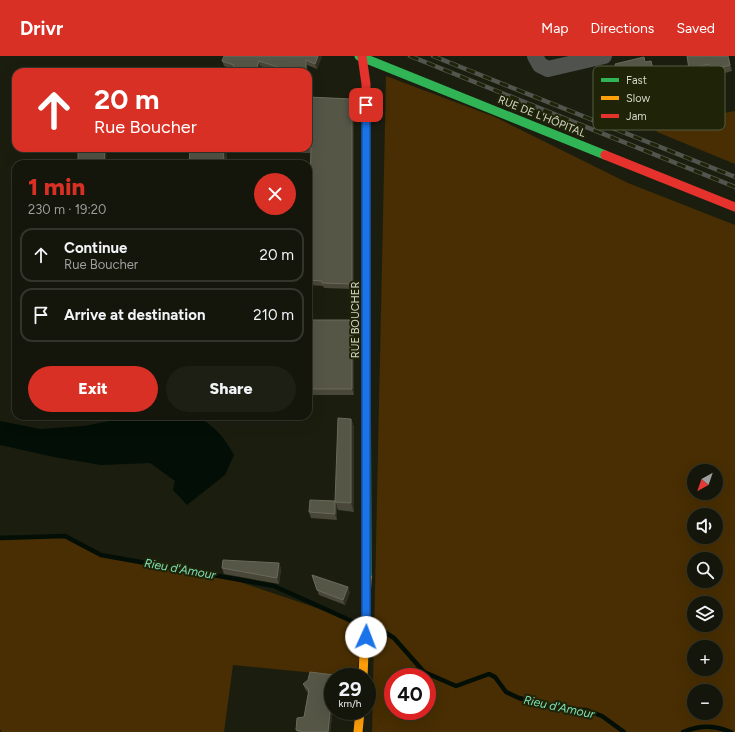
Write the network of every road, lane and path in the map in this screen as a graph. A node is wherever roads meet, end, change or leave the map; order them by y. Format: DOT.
graph roads {
  1 [pos="362,56"];
  2 [pos="535,56"];
  3 [pos="604,56"];
  4 [pos="735,207"];
  5 [pos="363,668"];
  6 [pos="359,720"];
  7 [pos="358,732"];
  1 -- 4 [label="street, RUE DE L'HÔPITAL"];
  1 -- 5 [label="street, RUE BOUCHER"];
  2 -- 3 [label="street"];
  6 -- 7 [label="street"];
}
